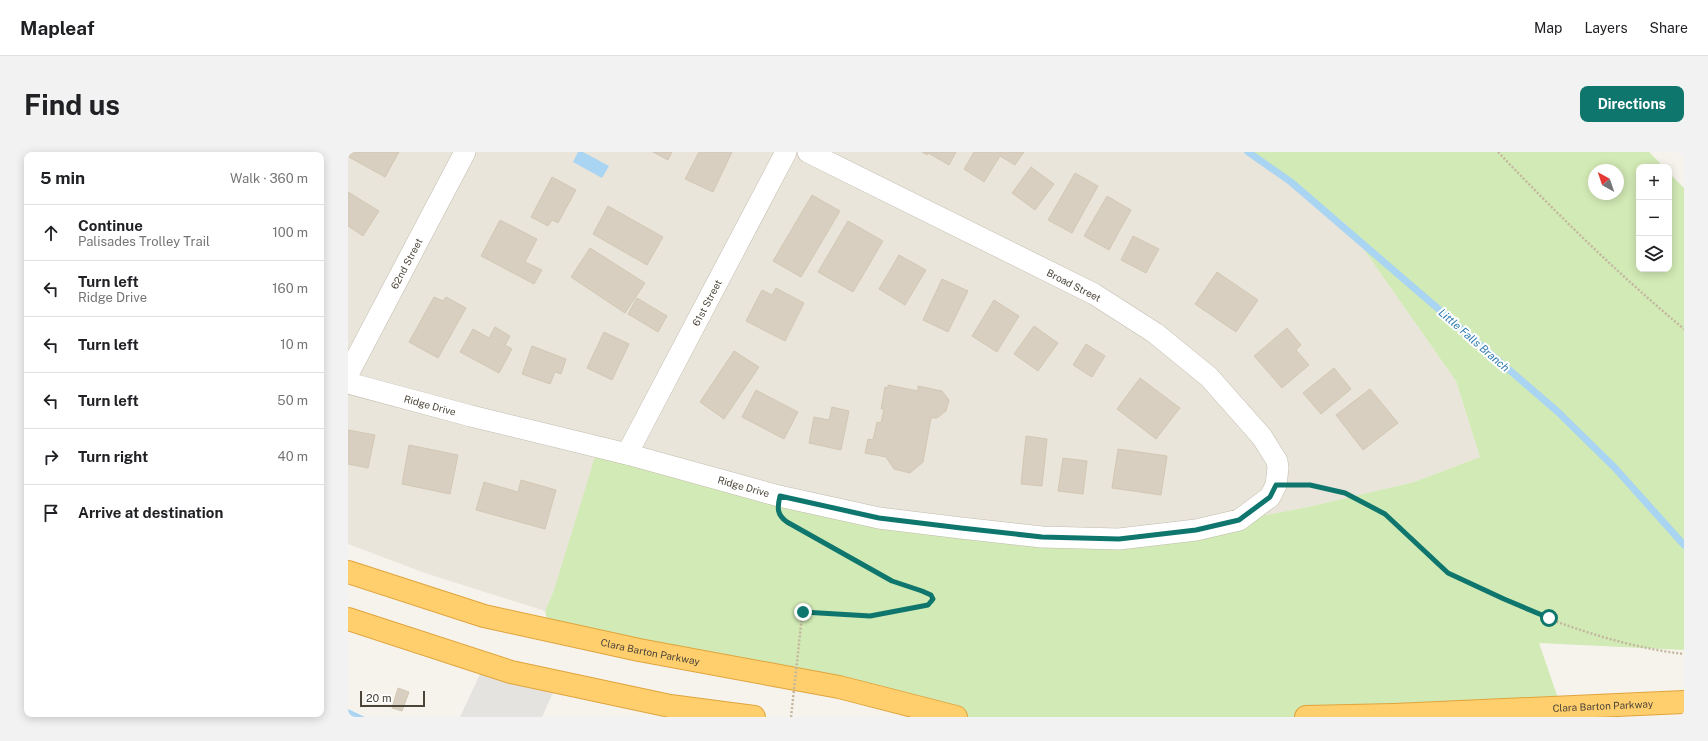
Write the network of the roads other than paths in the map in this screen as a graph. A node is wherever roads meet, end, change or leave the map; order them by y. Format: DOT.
graph roads {
  1 [pos="465,152"];
  2 [pos="786,152"];
  3 [pos="808,152"];
  4 [pos="348,374"];
  5 [pos="348,383"];
  6 [pos="627,454"];
  7 [pos="1276,485"];
  8 [pos="348,572"];
  9 [pos="348,620"];
  10 [pos="1684,702"];
  11 [pos="754,717"];
  12 [pos="956,717"];
  13 [pos="1306,717"];
  1 -- 4 [label="street, 62nd Street"];
  2 -- 6 [label="street, 61st Street"];
  3 -- 7 [label="street, Broad Street"];
  5 -- 6 [label="street, Ridge Drive"];
  6 -- 7 [label="street, Ridge Drive"];
  8 -- 12 [label="highway, Clara Barton Parkway"];
  9 -- 11 [label="highway"];
  10 -- 13 [label="highway, Clara Barton Parkway"];
}
